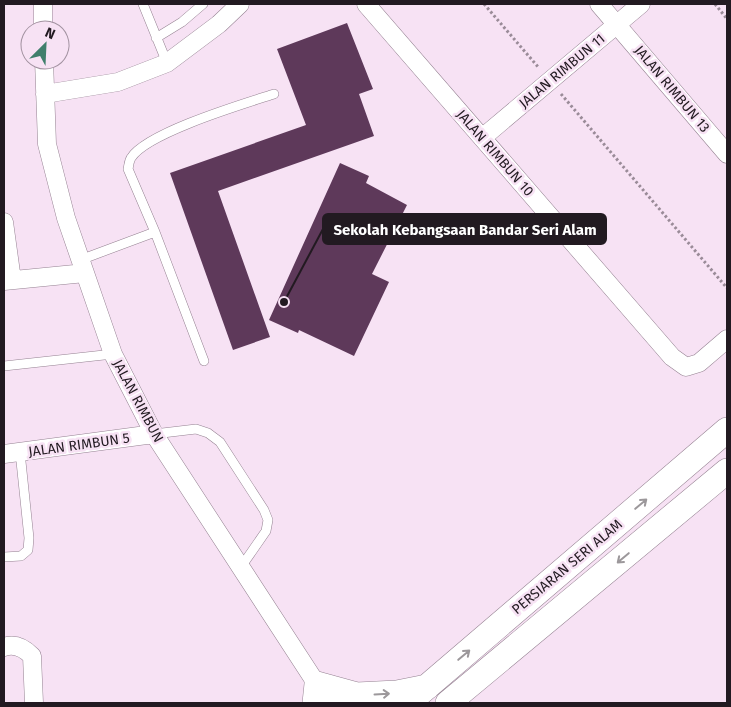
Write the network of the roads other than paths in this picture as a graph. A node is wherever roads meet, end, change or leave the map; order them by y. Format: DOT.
graph roads {
  1 [pos="43,4"];
  2 [pos="143,4"];
  3 [pos="203,4"];
  4 [pos="240,4"];
  5 [pos="366,4"];
  6 [pos="599,4"];
  7 [pos="641,4"];
  8 [pos="43,20"];
  9 [pos="617,24"];
  10 [pos="156,38"];
  11 [pos="167,63"];
  12 [pos="44,70"];
  13 [pos="45,94"];
  14 [pos="274,94"];
  15 [pos="482,138"];
  16 [pos="727,154"];
  17 [pos="4,222"];
  18 [pos="155,232"];
  19 [pos="82,266"];
  20 [pos="8,281"];
  21 [pos="727,339"];
  22 [pos="113,354"];
  23 [pos="204,362"];
  24 [pos="4,366"];
  25 [pos="727,430"];
  26 [pos="154,434"];
  27 [pos="12,453"];
  28 [pos="727,471"];
  29 [pos="4,557"];
  30 [pos="241,567"];
  31 [pos="4,647"];
  32 [pos="427,687"];
  33 [pos="320,697"];
  34 [pos="452,701"];
  35 [pos="34,703"];
  36 [pos="408,703"];
  1 -- 8 [label="street"];
  2 -- 10 [label="lane"];
  3 -- 10 [label="lane"];
  4 -- 11 [label="street"];
  5 -- 15 [label="street, JALAN RIMBUN 10"];
  6 -- 9 [label="street, JALAN RIMBUN 13"];
  7 -- 9 [label="street, JALAN RIMBUN 11"];
  9 -- 15 [label="street, JALAN RIMBUN 11"];
  9 -- 16 [label="street, JALAN RIMBUN 13"];
  10 -- 11 [label="lane"];
  11 -- 13 [label="street"];
  12 -- 13 [label="street, JALAN RIMBUN"];
  13 -- 19 [label="street, JALAN RIMBUN"];
  14 -- 18 [label="lane"];
  15 -- 21 [label="street, JALAN RIMBUN 10"];
  17 -- 20 [label="street"];
  18 -- 19 [label="lane"];
  18 -- 23 [label="lane"];
  19 -- 20 [label="street"];
  19 -- 22 [label="street, JALAN RIMBUN"];
  22 -- 24 [label="lane"];
  22 -- 26 [label="street, JALAN RIMBUN"];
  32 -- 25 [label="main road, PERSIARAN SERI ALAM, one-way"];
  26 -- 27 [label="street, JALAN RIMBUN 5"];
  26 -- 30 [label="street, JALAN RIMBUN"];
  26 -- 30 [label="lane"];
  27 -- 29 [label="lane"];
  28 -- 34 [label="main road, PERSIARAN SERI ALAM, one-way"];
  30 -- 33 [label="street, JALAN RIMBUN"];
  31 -- 35 [label="street"];
  33 -- 32 [label="main road, one-way"];
  32 -- 36 [label="main road, PERSIARAN SERI ALAM"];
}
